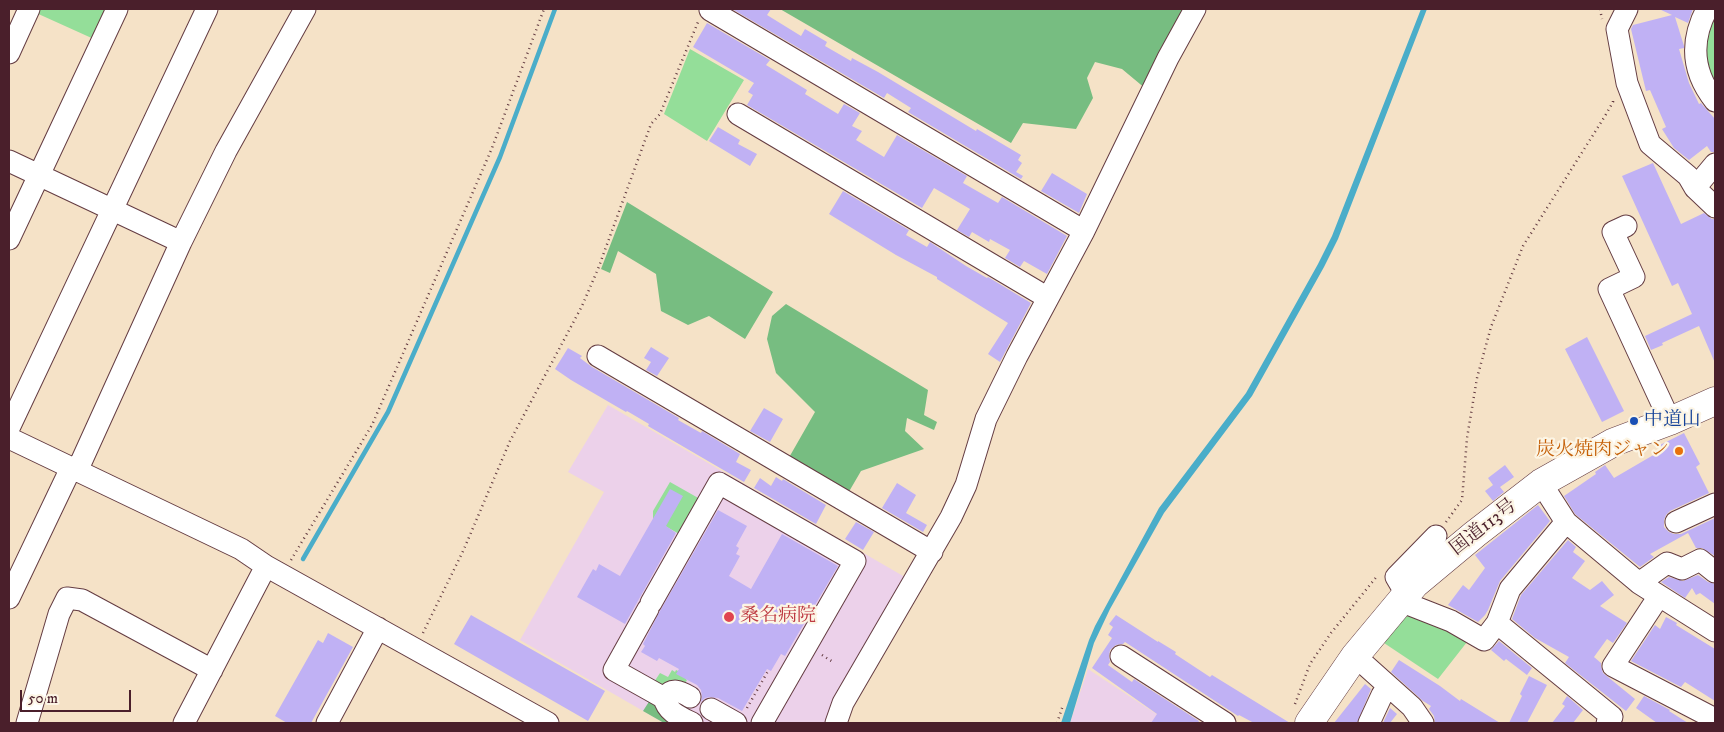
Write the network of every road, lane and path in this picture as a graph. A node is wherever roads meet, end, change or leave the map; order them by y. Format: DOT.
graph roads {
  1 [pos="29,9"];
  2 [pos="117,9"];
  3 [pos="206,9"];
  4 [pos="304,9"];
  5 [pos="544,9"];
  6 [pos="1195,9"];
  7 [pos="1600,9"];
  8 [pos="1627,9"];
  9 [pos="1707,9"];
  10 [pos="705,13"];
  11 [pos="1603,23"];
  12 [pos="9,53"];
  13 [pos="1614,95"];
  14 [pos="1715,101"];
  15 [pos="738,114"];
  16 [pos="9,161"];
  17 [pos="1715,164"];
  18 [pos="38,174"];
  19 [pos="1695,188"];
  20 [pos="1715,207"];
  21 [pos="112,209"];
  22 [pos="1626,226"];
  23 [pos="1084,231"];
  24 [pos="9,240"];
  25 [pos="181,242"];
  26 [pos="1048,298"];
  27 [pos="598,356"];
  28 [pos="1715,401"];
  29 [pos="1670,421"];
  30 [pos="9,428"];
  31 [pos="9,438"];
  32 [pos="74,470"];
  33 [pos="1541,483"];
  34 [pos="1715,504"];
  35 [pos="1566,522"];
  36 [pos="1676,522"];
  37 [pos="1436,536"];
  38 [pos="932,552"];
  39 [pos="274,570"];
  40 [pos="1715,572"];
  41 [pos="1378,574"];
  42 [pos="1639,583"];
  43 [pos="1659,596"];
  44 [pos="1403,597"];
  45 [pos="9,598"];
  46 [pos="1497,623"];
  47 [pos="378,628"];
  48 [pos="1715,631"];
  49 [pos="415,649"];
  50 [pos="1121,656"];
  51 [pos="1355,656"];
  52 [pos="212,670"];
  53 [pos="768,671"];
  54 [pos="1388,686"];
  55 [pos="690,697"];
  56 [pos="664,698"];
  57 [pos="1063,704"];
  58 [pos="711,709"];
  59 [pos="1301,716"];
  60 [pos="741,717"];
  61 [pos="1715,720"];
  62 [pos="27,723"];
  63 [pos="184,723"];
  64 [pos="329,723"];
  65 [pos="548,723"];
  66 [pos="692,723"];
  67 [pos="762,723"];
  68 [pos="836,723"];
  69 [pos="1057,723"];
  70 [pos="1225,723"];
  71 [pos="1369,723"];
  72 [pos="1423,723"];
  73 [pos="1607,723"];
  1 -- 12 [label="street"];
  2 -- 18 [label="street"];
  3 -- 21 [label="street"];
  4 -- 25 [label="street"];
  5 -- 39 [label="path"];
  6 -- 23 [label="street"];
  7 -- 11 [label="path"];
  8 -- 19 [label="street"];
  9 -- 14 [label="street"];
  10 -- 23 [label="street"];
  10 -- 49 [label="path"];
  13 -- 37 [label="path"];
  15 -- 26 [label="street"];
  16 -- 18 [label="street"];
  17 -- 19 [label="street"];
  18 -- 21 [label="street"];
  18 -- 24 [label="street"];
  19 -- 20 [label="street"];
  21 -- 25 [label="street"];
  21 -- 30 [label="street"];
  22 -- 29 [label="street"];
  23 -- 26 [label="street"];
  25 -- 32 [label="street"];
  26 -- 38 [label="street"];
  27 -- 38 [label="street"];
  28 -- 29 [label="highway, 国道113号"];
  29 -- 33 [label="highway, 国道113号"];
  31 -- 32 [label="street"];
  32 -- 39 [label="street"];
  32 -- 45 [label="street"];
  33 -- 35 [label="street"];
  33 -- 44 [label="highway, 国道113号"];
  34 -- 36 [label="street"];
  35 -- 42 [label="street"];
  35 -- 46 [label="street"];
  37 -- 44 [label="street"];
  38 -- 68 [label="street"];
  39 -- 47 [label="street"];
  39 -- 52 [label="street"];
  40 -- 42 [label="street"];
  41 -- 59 [label="path"];
  42 -- 43 [label="street"];
  43 -- 48 [label="street"];
  43 -- 61 [label="street"];
  44 -- 46 [label="street"];
  44 -- 51 [label="highway, 国道113号"];
  46 -- 73 [label="street"];
  47 -- 49 [label="street"];
  47 -- 64 [label="street"];
  49 -- 65 [label="street"];
  50 -- 70 [label="street"];
  51 -- 54 [label="street"];
  51 -- 59 [label="highway, 国道113号"];
  52 -- 62 [label="street"];
  52 -- 63 [label="street"];
  53 -- 60 [label="path"];
  54 -- 71 [label="street"];
  54 -- 72 [label="street"];
  55 -- 56 [label="street"];
  56 -- 66 [label="street"];
  56 -- 67 [label="street"];
  57 -- 69 [label="path"];
  58 -- 60 [label="street"];
}
